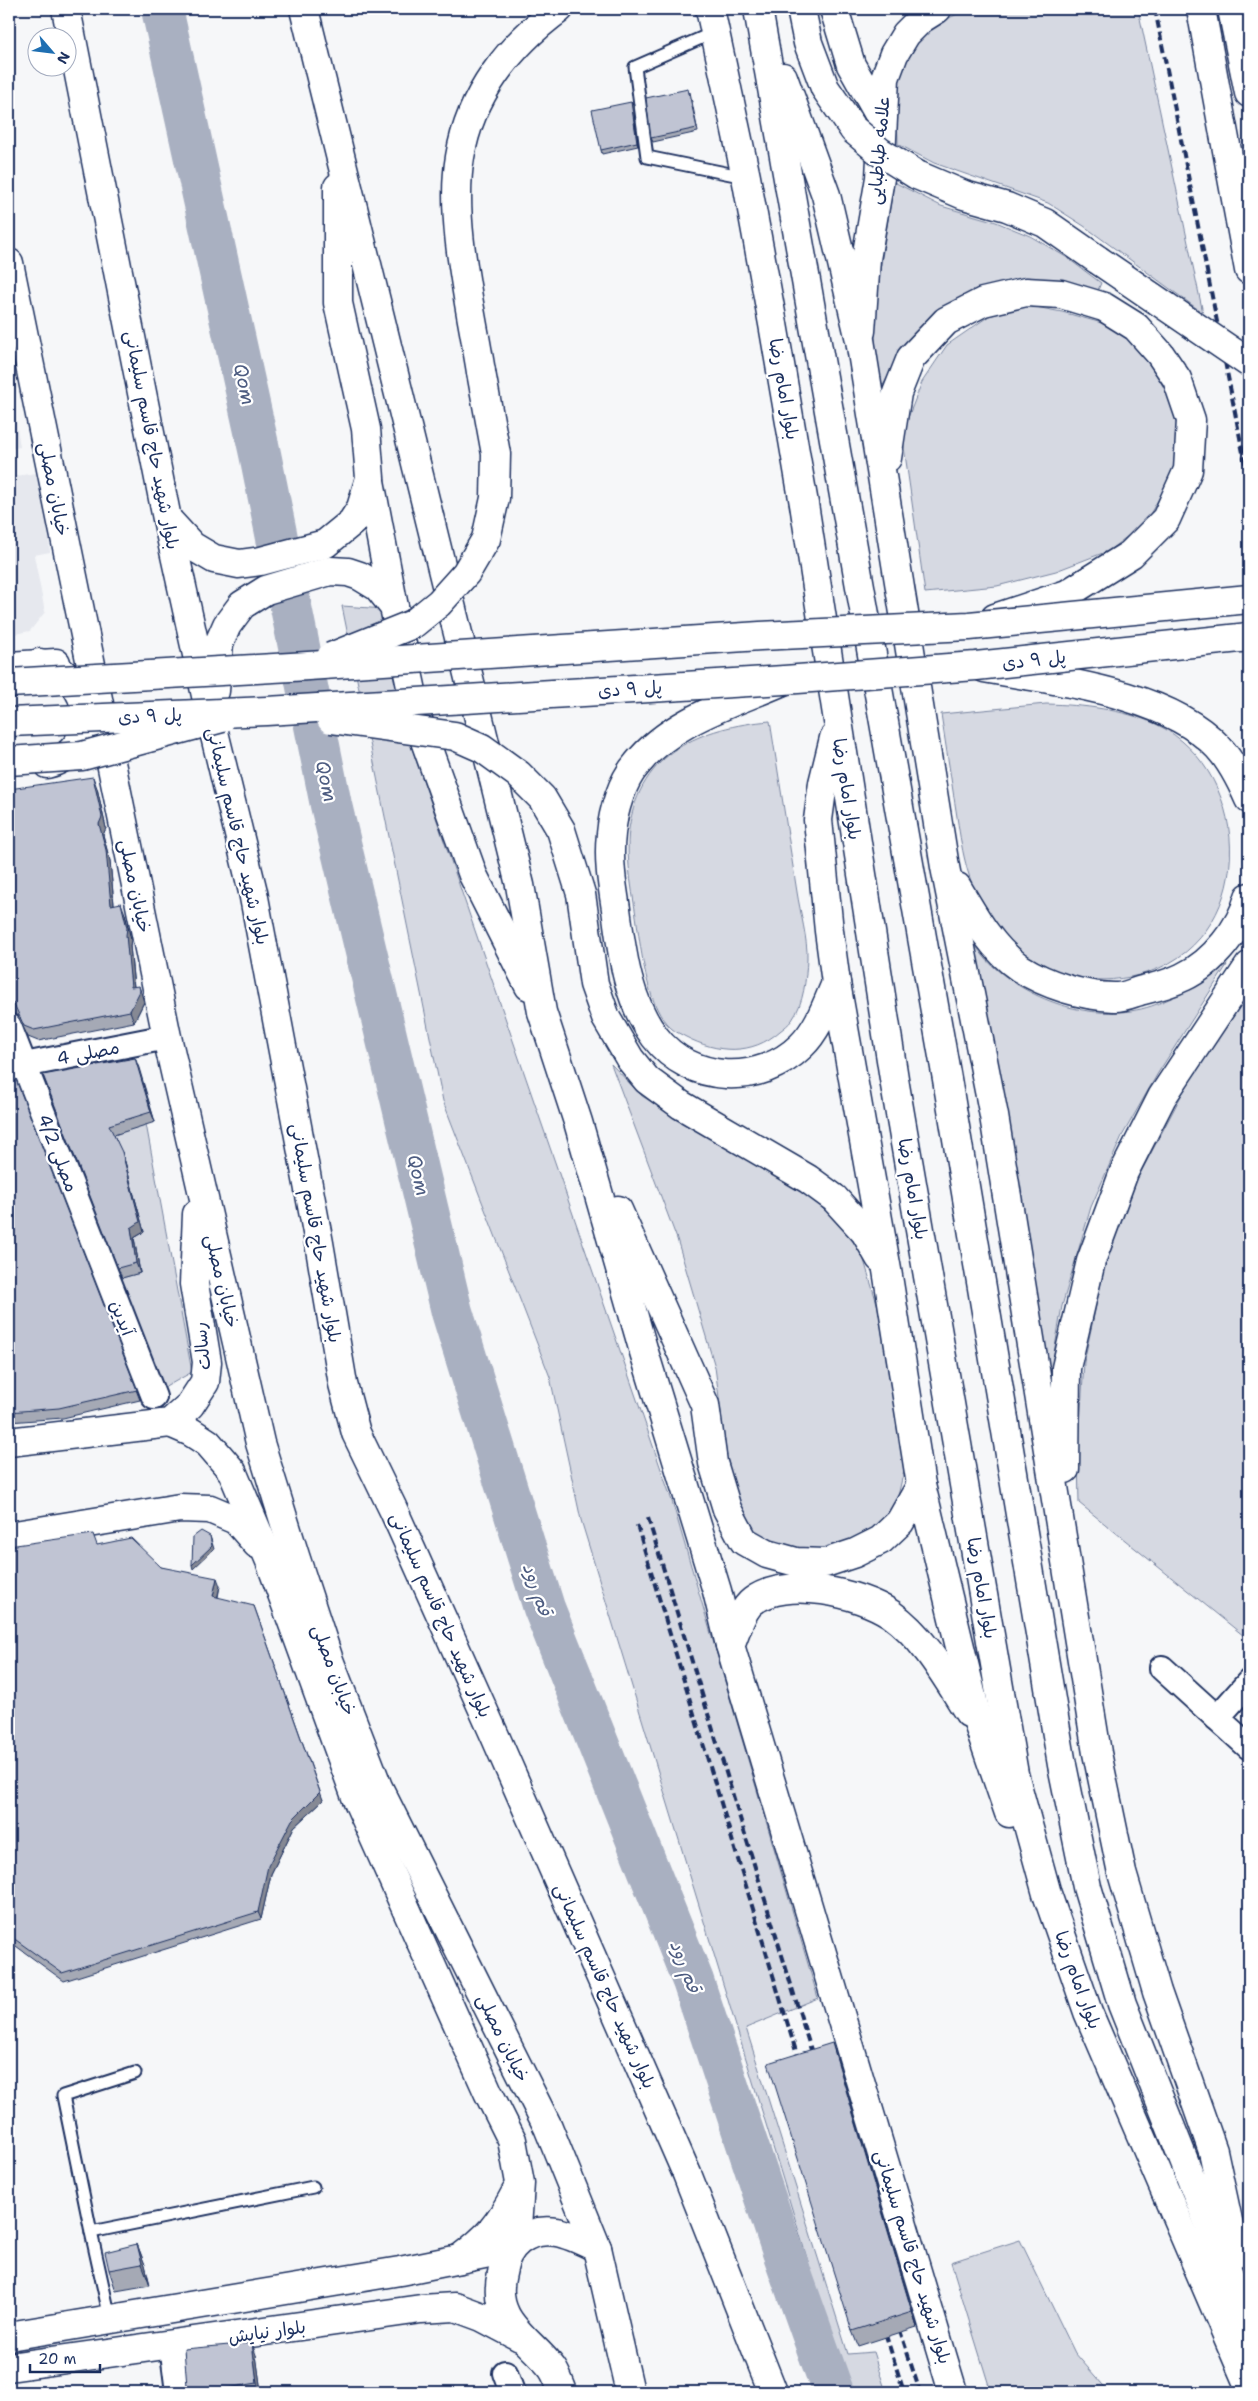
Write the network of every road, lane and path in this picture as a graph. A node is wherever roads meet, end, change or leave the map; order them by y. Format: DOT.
graph roads {
  1 [pos="66,9"];
  2 [pos="304,9"];
  3 [pos="558,9"];
  4 [pos="758,9"];
  5 [pos="801,9"];
  6 [pos="834,9"];
  7 [pos="937,9"];
  8 [pos="1201,9"];
  9 [pos="1232,9"];
  10 [pos="712,20"];
  11 [pos="1249,93"];
  12 [pos="882,120"];
  13 [pos="338,143"];
  14 [pos="746,177"];
  15 [pos="1243,191"];
  16 [pos="1249,270"];
  17 [pos="10,275"];
  18 [pos="860,340"];
  19 [pos="1249,363"];
  20 [pos="370,478"];
  21 [pos="883,481"];
  22 [pos="167,519"];
  23 [pos="1249,599"];
  24 [pos="394,607"];
  25 [pos="969,626"];
  26 [pos="1249,636"];
  27 [pos="85,645"];
  28 [pos="49,663"];
  29 [pos="9,666"];
  30 [pos="308,666"];
  31 [pos="976,666"];
  32 [pos="92,676"];
  33 [pos="784,680"];
  34 [pos="9,683"];
  35 [pos="256,711"];
  36 [pos="9,722"];
  37 [pos="837,727"];
  38 [pos="214,732"];
  39 [pos="9,760"];
  40 [pos="9,773"];
  41 [pos="1249,799"];
  42 [pos="945,867"];
  43 [pos="1249,897"];
  44 [pos="1249,966"];
  45 [pos="836,984"];
  46 [pos="542,1012"];
  47 [pos="9,1026"];
  48 [pos="167,1037"];
  49 [pos="16,1067"];
  50 [pos="578,1122"];
  51 [pos="199,1184"];
  52 [pos="91,1240"];
  53 [pos="887,1270"];
  54 [pos="154,1397"];
  55 [pos="166,1424"];
  56 [pos="9,1442"];
  57 [pos="921,1485"];
  58 [pos="9,1536"];
  59 [pos="1064,1543"];
  60 [pos="270,1561"];
  61 [pos="730,1645"];
  62 [pos="1162,1668"];
  63 [pos="1249,1682"];
  64 [pos="1217,1718"];
  65 [pos="979,1726"];
  66 [pos="1249,1747"];
  67 [pos="1047,1894"];
  68 [pos="135,2073"];
  69 [pos="520,2184"];
  70 [pos="313,2187"];
  71 [pos="91,2232"];
  72 [pos="512,2246"];
  73 [pos="597,2248"];
  74 [pos="456,2261"];
  75 [pos="110,2318"];
  76 [pos="1243,2328"];
  77 [pos="9,2336"];
  78 [pos="520,2337"];
  79 [pos="172,2345"];
  80 [pos="9,2367"];
  81 [pos="1249,2386"];
  82 [pos="178,2392"];
  83 [pos="563,2392"];
  84 [pos="630,2392"];
  85 [pos="773,2392"];
  86 [pos="953,2392"];
  1 -- 22 [label="main road, بلوار شهید حاج قاسم سلیمانی"];
  2 -- 13 [label="main road, بلوار شهید حاج قاسم سلیمانی"];
  3 -- 30 [label="main road, bridge"];
  4 -- 18 [label="main road"];
  4 -- 76 [label="main road, بلوار امام رضا"];
  5 -- 19 [label="main road, bridge"];
  6 -- 12 [label="main road"];
  7 -- 12 [label="main road, علامه طباطبایی"];
  8 -- 15 [label="main road"];
  9 -- 11 [label="main road"];
  10 -- 14 [label="main road, بلوار امام رضا"];
  10 -- 14 [label="lane"];
  12 -- 18 [label="main road, علامه طباطبایی"];
  13 -- 20 [label="main road"];
  13 -- 46 [label="main road, بلوار شهید حاج قاسم سلیمانی"];
  14 -- 37 [label="main road, بلوار امام رضا"];
  15 -- 16 [label="main road"];
  17 -- 27 [label="main road, خیابان مصلی"];
  18 -- 21 [label="main road"];
  20 -- 22 [label="main road"];
  20 -- 24 [label="main road"];
  21 -- 25 [label="main road, bridge"];
  21 -- 42 [label="main road"];
  22 -- 38 [label="main road, بلوار شهید حاج قاسم سلیمانی"];
  23 -- 25 [label="main road, bridge"];
  24 -- 38 [label="main road"];
  24 -- 46 [label="main road"];
  25 -- 30 [label="main road, bridge"];
  26 -- 31 [label="main road, پل ۹ دی, bridge"];
  27 -- 28 [label="main road"];
  27 -- 32 [label="main road, خیابان مصلی"];
  28 -- 29 [label="main road"];
  28 -- 32 [label="main road"];
  28 -- 40 [label="main road"];
  30 -- 34 [label="main road, bridge"];
  31 -- 33 [label="main road, پل ۹ دی, bridge"];
  31 -- 41 [label="main road, bridge"];
  32 -- 48 [label="main road, خیابان مصلی"];
  33 -- 35 [label="main road, پل ۹ دی, bridge"];
  33 -- 45 [label="main road"];
  35 -- 36 [label="main road, پل ۹ دی, bridge"];
  35 -- 39 [label="main road, bridge"];
  35 -- 53 [label="main road, bridge"];
  37 -- 45 [label="main road"];
  37 -- 67 [label="main road, بلوار امام رضا"];
  38 -- 85 [label="main road, بلوار شهید حاج قاسم سلیمانی"];
  42 -- 43 [label="main road"];
  42 -- 59 [label="main road"];
  44 -- 59 [label="main road"];
  45 -- 53 [label="main road"];
  46 -- 50 [label="main road, بلوار شهید حاج قاسم سلیمانی"];
  47 -- 49 [label="street, مصلی 4/2"];
  48 -- 49 [label="street, مصلی 4"];
  48 -- 51 [label="main road, خیابان مصلی"];
  49 -- 52 [label="street, مصلی 4/2"];
  50 -- 57 [label="main road"];
  50 -- 61 [label="main road, بلوار شهید حاج قاسم سلیمانی"];
  51 -- 55 [label="main road, رسالت"];
  51 -- 73 [label="main road, خیابان مصلی"];
  52 -- 54 [label="street, آیدین"];
  53 -- 57 [label="main road"];
  55 -- 56 [label="main road"];
  55 -- 60 [label="main road, خیابان مصلی"];
  57 -- 65 [label="main road"];
  58 -- 60 [label="main road"];
  59 -- 76 [label="main road"];
  60 -- 69 [label="main road, خیابان مصلی"];
  61 -- 65 [label="main road"];
  61 -- 86 [label="main road, بلوار شهید حاج قاسم سلیمانی"];
  62 -- 64 [label="street"];
  63 -- 64 [label="street"];
  64 -- 66 [label="street"];
  65 -- 67 [label="main road"];
  67 -- 76 [label="main road, بلوار امام رضا"];
  68 -- 71 [label="lane"];
  69 -- 72 [label="main road, خیابان مصلی"];
  69 -- 74 [label="main road"];
  70 -- 71 [label="lane"];
  71 -- 75 [label="lane"];
  72 -- 73 [label="main road"];
  72 -- 74 [label="main road"];
  72 -- 78 [label="main road, خیابان مصلی"];
  73 -- 84 [label="main road, خیابان مصلی"];
  74 -- 75 [label="main road"];
  75 -- 77 [label="main road"];
  76 -- 81 [label="main road"];
  78 -- 79 [label="main road, بلوار نیایش"];
  78 -- 83 [label="main road"];
  79 -- 80 [label="main road, بلوار نیایش"];
  79 -- 82 [label="street"];
}
